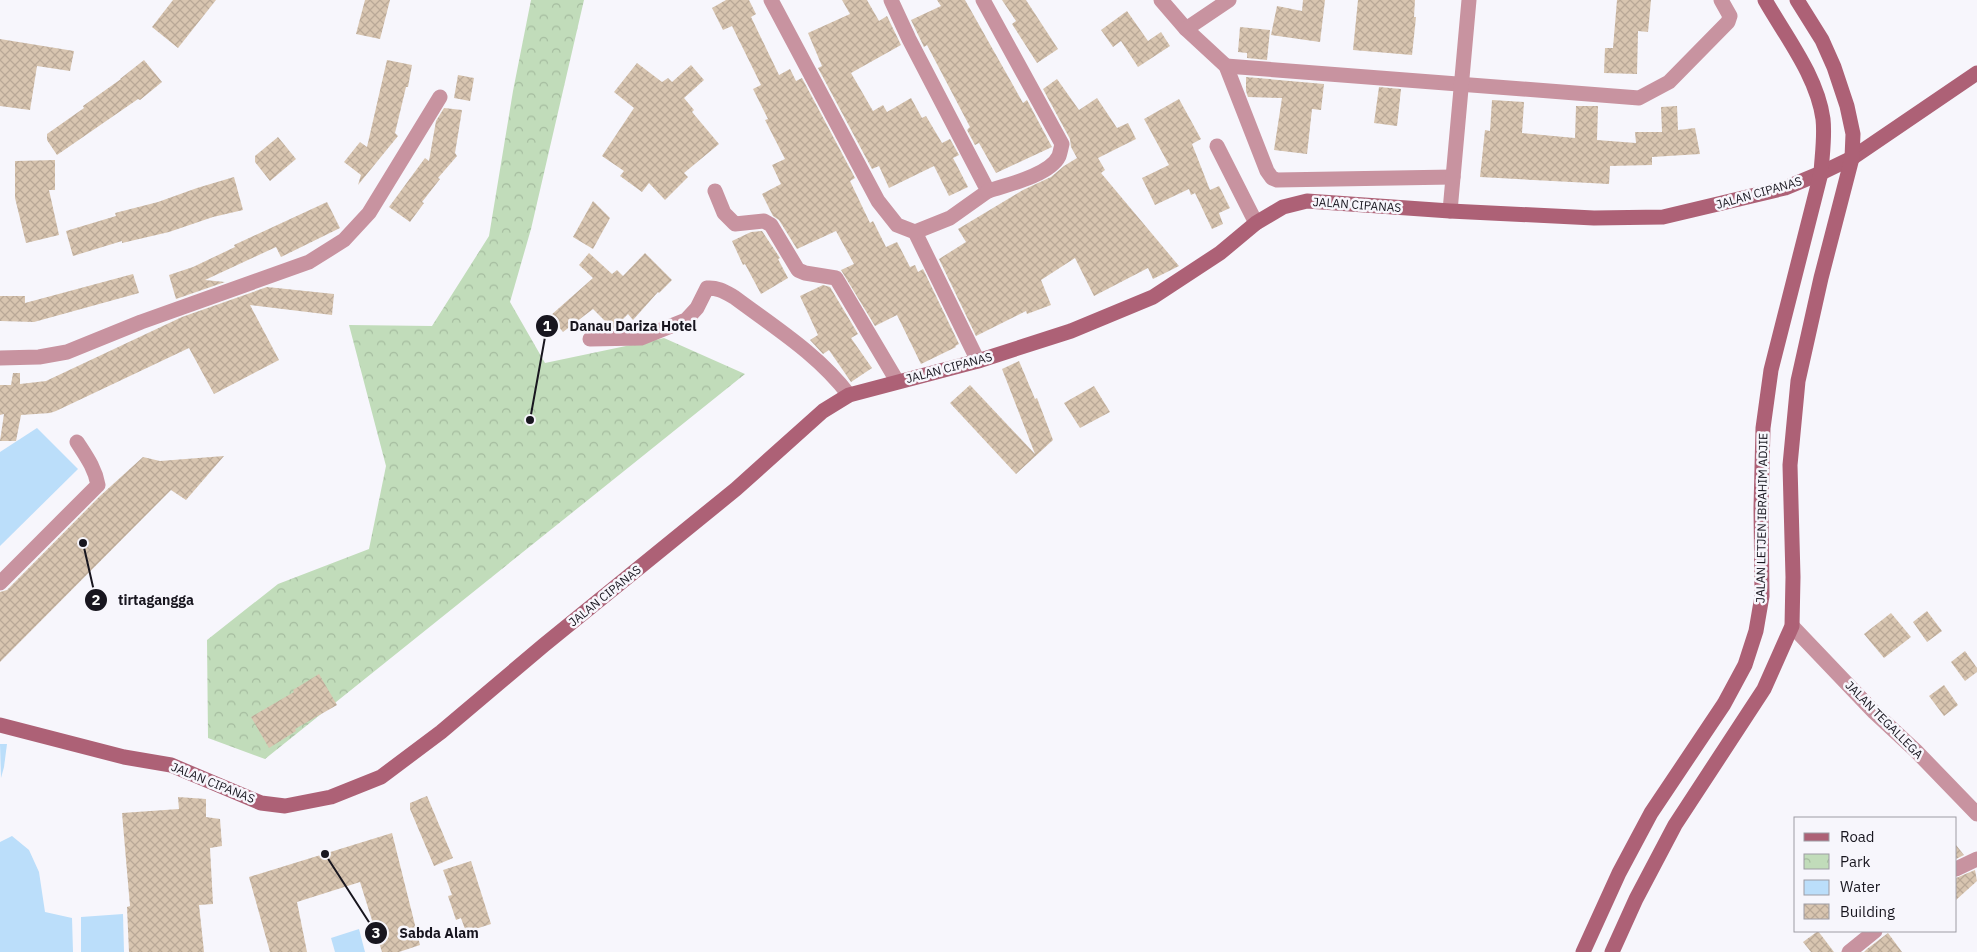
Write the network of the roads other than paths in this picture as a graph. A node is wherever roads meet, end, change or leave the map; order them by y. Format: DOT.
graph roads {
  1 [pos="772,0"];
  2 [pos="890,0"];
  3 [pos="983,0"];
  4 [pos="1161,0"];
  5 [pos="1229,0"];
  6 [pos="1469,0"];
  7 [pos="1721,0"];
  8 [pos="1765,0"];
  9 [pos="1797,0"];
  10 [pos="1186,29"];
  11 [pos="1226,66"];
  12 [pos="1977,73"];
  13 [pos="1462,84"];
  14 [pos="440,97"];
  15 [pos="1217,146"];
  16 [pos="1852,158"];
  17 [pos="1821,173"];
  18 [pos="1453,176"];
  19 [pos="715,191"];
  20 [pos="988,191"];
  21 [pos="1450,211"];
  22 [pos="1256,223"];
  23 [pos="915,232"];
  24 [pos="590,338"];
  25 [pos="0,358"];
  26 [pos="978,361"];
  27 [pos="897,381"];
  28 [pos="849,395"];
  29 [pos="77,442"];
  30 [pos="0,583"];
  31 [pos="1792,626"];
  32 [pos="0,725"];
  33 [pos="1651,813"];
  34 [pos="1977,814"];
  35 [pos="1675,825"];
  36 [pos="1977,859"];
  37 [pos="1957,869"];
  38 [pos="1874,932"];
  39 [pos="1583,952"];
  40 [pos="1612,952"];
  41 [pos="1849,952"];
  1 -- 23 [label="street"];
  2 -- 20 [label="street"];
  3 -- 20 [label="street"];
  4 -- 10 [label="street"];
  5 -- 10 [label="street"];
  6 -- 13 [label="street"];
  7 -- 13 [label="street"];
  8 -- 17 [label="street, JALAN LETJEN IBRAHIM ADJIE"];
  9 -- 16 [label="street"];
  10 -- 11 [label="street"];
  11 -- 13 [label="street"];
  11 -- 18 [label="street"];
  12 -- 16 [label="street, JALAN CIPANAS"];
  13 -- 18 [label="street"];
  14 -- 25 [label="street"];
  15 -- 22 [label="street"];
  16 -- 17 [label="street, JALAN CIPANAS"];
  16 -- 31 [label="street"];
  17 -- 21 [label="street, JALAN CIPANAS"];
  17 -- 33 [label="street, JALAN LETJEN IBRAHIM ADJIE"];
  18 -- 21 [label="street"];
  19 -- 27 [label="street"];
  20 -- 23 [label="street"];
  21 -- 22 [label="street, JALAN CIPANAS"];
  22 -- 26 [label="street, JALAN CIPANAS"];
  23 -- 26 [label="street"];
  24 -- 28 [label="street"];
  26 -- 27 [label="street, JALAN CIPANAS"];
  27 -- 28 [label="street, JALAN CIPANAS"];
  28 -- 32 [label="street, JALAN CIPANAS"];
  29 -- 30 [label="street"];
  31 -- 34 [label="street, JALAN TEGALLEGA"];
  31 -- 35 [label="street"];
  33 -- 35 [label="street"];
  33 -- 39 [label="street, JALAN LETJEN IBRAHIM ADJIE"];
  35 -- 40 [label="street"];
  36 -- 37 [label="street"];
  38 -- 41 [label="street"];
}
